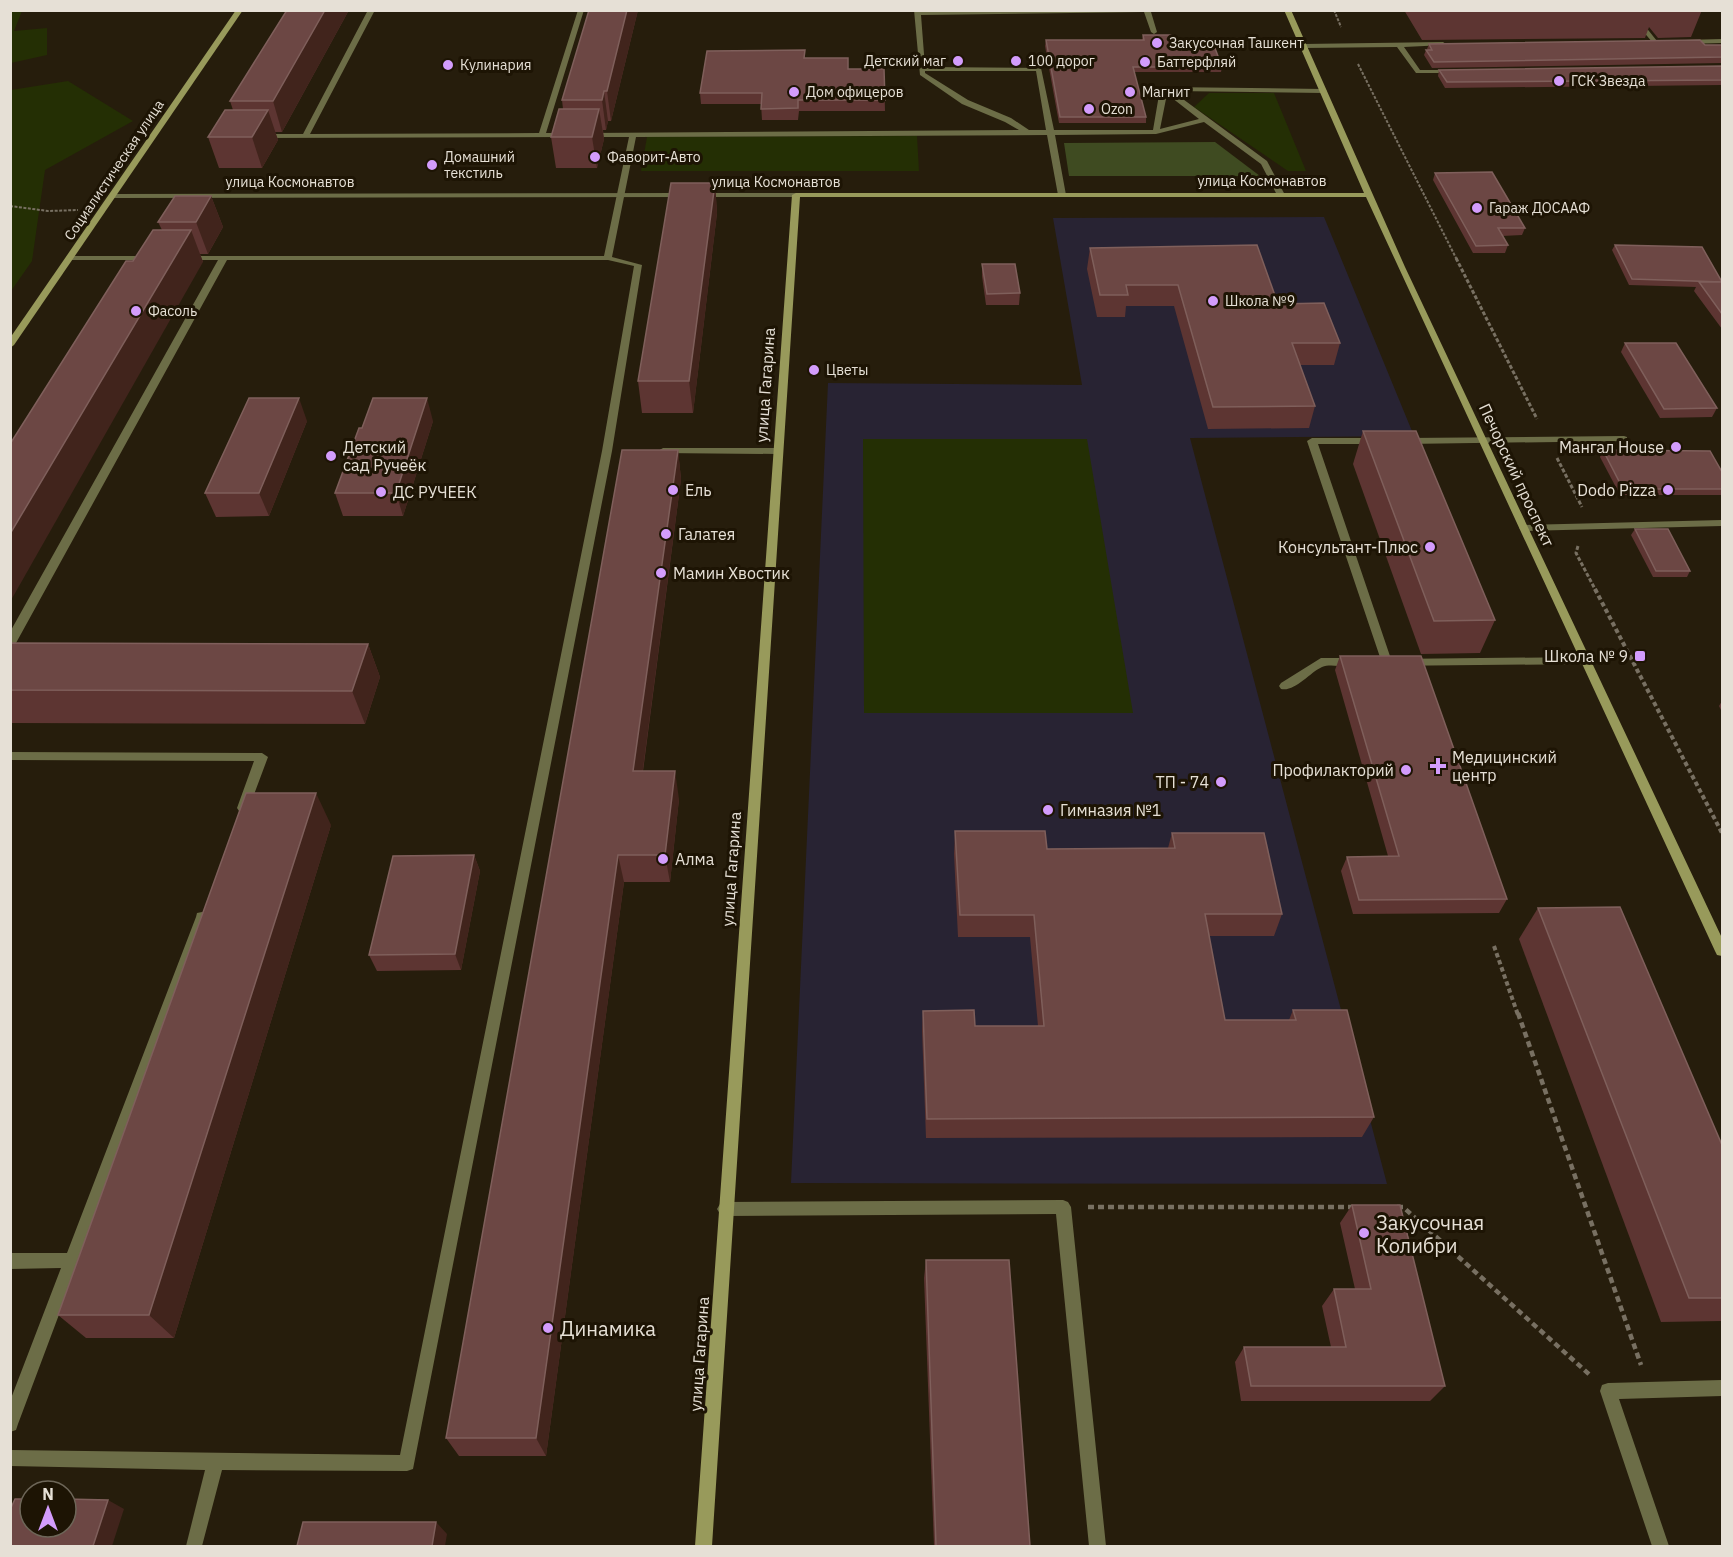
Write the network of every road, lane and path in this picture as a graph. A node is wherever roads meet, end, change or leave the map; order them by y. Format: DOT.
graph roads {
  1 [pos="240,10"];
  2 [pos="372,10"];
  3 [pos="581,10"];
  4 [pos="1185,10"];
  5 [pos="1287,10"];
  6 [pos="1628,10"];
  7 [pos="1148,11"];
  8 [pos="918,12"];
  9 [pos="1154,32"];
  10 [pos="1722,41"];
  11 [pos="1643,42"];
  12 [pos="1655,42"];
  13 [pos="1666,42"];
  14 [pos="1677,42"];
  15 [pos="1457,44"];
  16 [pos="1399,45"];
  17 [pos="1303,46"];
  18 [pos="922,69"];
  19 [pos="1465,71"];
  20 [pos="1164,89"];
  21 [pos="1323,91"];
  22 [pos="1206,119"];
  23 [pos="1026,132"];
  24 [pos="1051,132"];
  25 [pos="1156,132"];
  26 [pos="633,134"];
  27 [pos="542,135"];
  28 [pos="253,136"];
  29 [pos="305,136"];
  30 [pos="621,195"];
  31 [pos="796,195"];
  32 [pos="1062,195"];
  33 [pos="1281,195"];
  34 [pos="1368,195"];
  35 [pos="112,196"];
  36 [pos="70,258"];
  37 [pos="158,258"];
  38 [pos="180,258"];
  39 [pos="224,258"];
  40 [pos="608,258"];
  41 [pos="10,345"];
  42 [pos="1624,439"];
  43 [pos="1483,440"];
  44 [pos="654,451"];
  45 [pos="777,451"];
  46 [pos="1722,523"];
  47 [pos="1524,528"];
  48 [pos="10,643"];
  49 [pos="1376,662"];
  50 [pos="1586,662"];
  51 [pos="1285,686"];
  52 [pos="10,756"];
  53 [pos="237,824"];
  54 [pos="207,902"];
  55 [pos="1717,927"];
  56 [pos="1494,946"];
  57 [pos="1722,951"];
  58 [pos="1063,1207"];
  59 [pos="1356,1207"];
  60 [pos="1391,1207"];
  61 [pos="725,1209"];
  62 [pos="72,1260"];
  63 [pos="10,1261"];
  64 [pos="1722,1388"];
  65 [pos="1650,1389"];
  66 [pos="1608,1391"];
  67 [pos="10,1424"];
  68 [pos="10,1458"];
  69 [pos="216,1462"];
  70 [pos="194,1546"];
  71 [pos="703,1546"];
  72 [pos="1098,1546"];
  73 [pos="1660,1546"];
  1 -- 35 [label="main road, Социалистическая улица"];
  2 -- 29 [label="street"];
  3 -- 27 [label="street"];
  4 -- 7 [label="street"];
  5 -- 17 [label="main road, Печорский проспект"];
  6 -- 12 [label="street"];
  7 -- 8 [label="street"];
  7 -- 9 [label="street"];
  8 -- 18 [label="street"];
  10 -- 14 [label="street"];
  11 -- 12 [label="street"];
  12 -- 13 [label="street"];
  15 -- 16 [label="street"];
  16 -- 17 [label="street"];
  16 -- 19 [label="street"];
  17 -- 21 [label="main road, Печорский проспект"];
  18 -- 23 [label="street"];
  18 -- 24 [label="street"];
  20 -- 21 [label="street"];
  20 -- 22 [label="street"];
  20 -- 25 [label="street"];
  21 -- 34 [label="main road, Печорский проспект"];
  22 -- 25 [label="street"];
  22 -- 33 [label="street"];
  23 -- 24 [label="street"];
  23 -- 26 [label="street"];
  24 -- 25 [label="street"];
  24 -- 32 [label="street"];
  26 -- 27 [label="street"];
  26 -- 30 [label="street"];
  27 -- 29 [label="street"];
  28 -- 29 [label="street"];
  30 -- 31 [label="street, улица Космонавтов"];
  30 -- 35 [label="street, улица Космонавтов"];
  30 -- 40 [label="street"];
  31 -- 32 [label="main road, улица Космонавтов"];
  31 -- 45 [label="main road, улица Гагарина"];
  32 -- 33 [label="main road, улица Космонавтов"];
  33 -- 34 [label="main road, улица Космонавтов"];
  34 -- 43 [label="main road, Печорский проспект"];
  35 -- 36 [label="main road, Социалистическая улица"];
  36 -- 37 [label="street"];
  36 -- 41 [label="main road, Социалистическая улица"];
  38 -- 39 [label="street"];
  39 -- 40 [label="street"];
  39 -- 48 [label="street"];
  40 -- 69 [label="street"];
  42 -- 43 [label="street"];
  43 -- 47 [label="main road, Печорский проспект"];
  43 -- 49 [label="street"];
  44 -- 45 [label="street"];
  45 -- 61 [label="main road, улица Гагарина"];
  46 -- 47 [label="street"];
  47 -- 50 [label="main road, Печорский проспект"];
  49 -- 50 [label="street"];
  49 -- 51 [label="street"];
  50 -- 55 [label="main road, Печорский проспект"];
  52 -- 53 [label="street"];
  54 -- 62 [label="street"];
  55 -- 57 [label="main road, Печорский проспект"];
  56 -- 65 [label="path"];
  58 -- 59 [label="path"];
  58 -- 61 [label="street"];
  58 -- 72 [label="street"];
  60 -- 66 [label="path"];
  61 -- 71 [label="main road, улица Гагарина"];
  62 -- 63 [label="street"];
  62 -- 67 [label="street"];
  64 -- 65 [label="street"];
  65 -- 66 [label="street"];
  66 -- 73 [label="street"];
  68 -- 69 [label="street"];
  69 -- 70 [label="street"];
}
